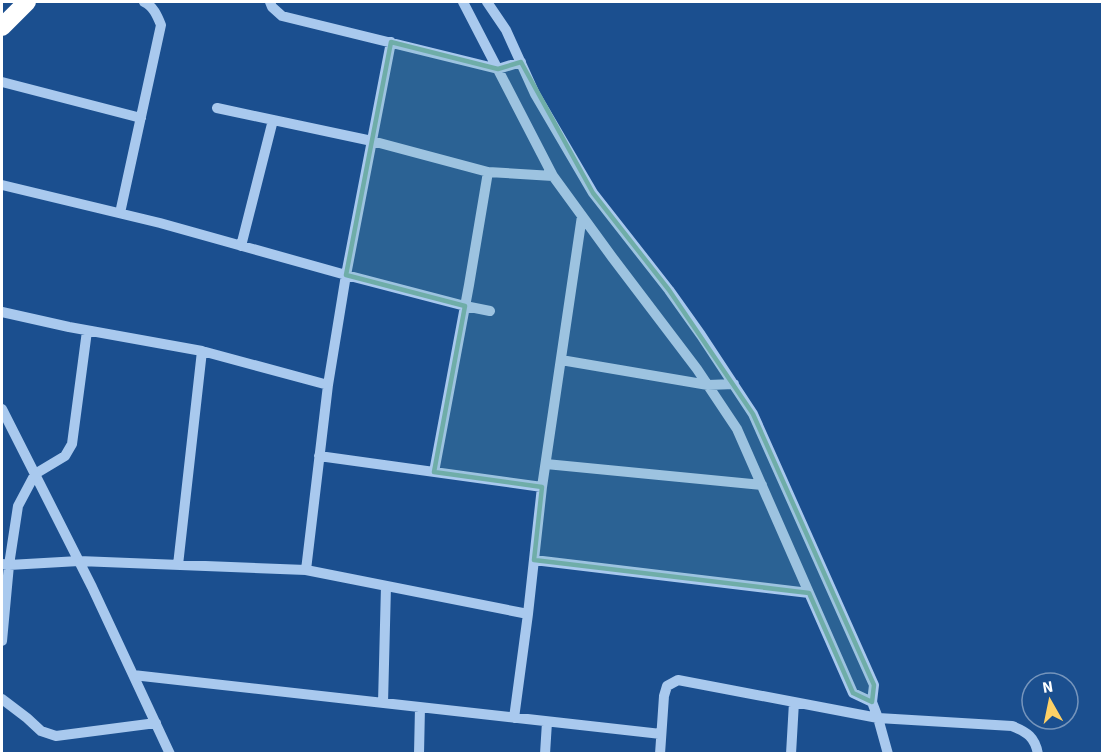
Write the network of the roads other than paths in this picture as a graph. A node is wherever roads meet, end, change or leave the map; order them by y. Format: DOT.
graph roads {
  1 [pos="27,2"];
  2 [pos="144,2"];
  3 [pos="270,2"];
  4 [pos="463,2"];
  5 [pos="487,2"];
  6 [pos="2,27"];
  7 [pos="391,42"];
  8 [pos="521,62"];
  9 [pos="498,69"];
  10 [pos="4,86"];
  11 [pos="217,108"];
  12 [pos="141,118"];
  13 [pos="273,120"];
  14 [pos="372,141"];
  15 [pos="488,172"];
  16 [pos="554,176"];
  17 [pos="2,185"];
  18 [pos="120,213"];
  19 [pos="582,216"];
  20 [pos="241,246"];
  21 [pos="346,275"];
  22 [pos="465,306"];
  23 [pos="490,311"];
  24 [pos="2,312"];
  25 [pos="87,331"];
  26 [pos="202,351"];
  27 [pos="561,360"];
  28 [pos="734,384"];
  29 [pos="328,385"];
  30 [pos="708,385"];
  31 [pos="2,409"];
  32 [pos="319,456"];
  33 [pos="546,464"];
  34 [pos="434,472"];
  35 [pos="35,474"];
  36 [pos="762,485"];
  37 [pos="542,487"];
  38 [pos="534,560"];
  39 [pos="79,561"];
  40 [pos="5,565"];
  41 [pos="178,565"];
  42 [pos="306,570"];
  43 [pos="386,586"];
  44 [pos="809,593"];
  45 [pos="528,614"];
  46 [pos="2,641"];
  47 [pos="133,675"];
  48 [pos="2,699"];
  49 [pos="794,702"];
  50 [pos="872,702"];
  51 [pos="383,703"];
  52 [pos="420,707"];
  53 [pos="514,718"];
  54 [pos="878,718"];
  55 [pos="547,722"];
  56 [pos="156,723"];
  57 [pos="661,734"];
  58 [pos="170,753"];
  59 [pos="419,753"];
  60 [pos="545,753"];
  61 [pos="660,753"];
  62 [pos="791,753"];
  63 [pos="888,753"];
  64 [pos="1038,753"];
  1 -- 6 [label="highway"];
  2 -- 12 [label="street"];
  3 -- 7 [label="street"];
  4 -- 9 [label="street"];
  5 -- 8 [label="street"];
  7 -- 9 [label="street"];
  7 -- 14 [label="street"];
  8 -- 9 [label="street"];
  8 -- 28 [label="street"];
  9 -- 16 [label="street"];
  10 -- 12 [label="street"];
  11 -- 13 [label="street"];
  12 -- 18 [label="street"];
  13 -- 14 [label="street"];
  13 -- 20 [label="street"];
  14 -- 15 [label="street"];
  14 -- 21 [label="street"];
  15 -- 16 [label="street"];
  15 -- 22 [label="street"];
  16 -- 19 [label="street"];
  17 -- 18 [label="street"];
  18 -- 20 [label="street"];
  19 -- 27 [label="street"];
  19 -- 30 [label="street"];
  20 -- 21 [label="street"];
  21 -- 22 [label="street"];
  21 -- 29 [label="street"];
  22 -- 23 [label="street"];
  22 -- 34 [label="street"];
  24 -- 25 [label="street"];
  25 -- 26 [label="street"];
  25 -- 35 [label="street"];
  26 -- 29 [label="street"];
  26 -- 41 [label="street"];
  27 -- 30 [label="street"];
  27 -- 33 [label="street"];
  28 -- 30 [label="street"];
  28 -- 50 [label="street"];
  29 -- 32 [label="street"];
  30 -- 36 [label="street"];
  31 -- 35 [label="street"];
  32 -- 34 [label="street"];
  32 -- 42 [label="street"];
  33 -- 36 [label="street"];
  33 -- 37 [label="street"];
  34 -- 37 [label="street"];
  35 -- 39 [label="street"];
  35 -- 40 [label="street"];
  36 -- 44 [label="street"];
  37 -- 38 [label="street"];
  38 -- 44 [label="street"];
  38 -- 45 [label="street"];
  39 -- 40 [label="street"];
  39 -- 41 [label="street"];
  39 -- 47 [label="street"];
  40 -- 46 [label="street"];
  41 -- 42 [label="street"];
  42 -- 43 [label="street"];
  43 -- 45 [label="street"];
  43 -- 51 [label="street"];
  44 -- 50 [label="street"];
  45 -- 53 [label="street"];
  47 -- 51 [label="street"];
  47 -- 56 [label="street"];
  48 -- 56 [label="street"];
  49 -- 54 [label="street"];
  49 -- 57 [label="street"];
  49 -- 62 [label="street"];
  50 -- 54 [label="street"];
  51 -- 52 [label="street"];
  52 -- 53 [label="street"];
  52 -- 59 [label="street"];
  53 -- 55 [label="street"];
  54 -- 63 [label="street"];
  54 -- 64 [label="street"];
  55 -- 57 [label="street"];
  55 -- 60 [label="street"];
  56 -- 58 [label="street"];
  57 -- 61 [label="street"];
}
